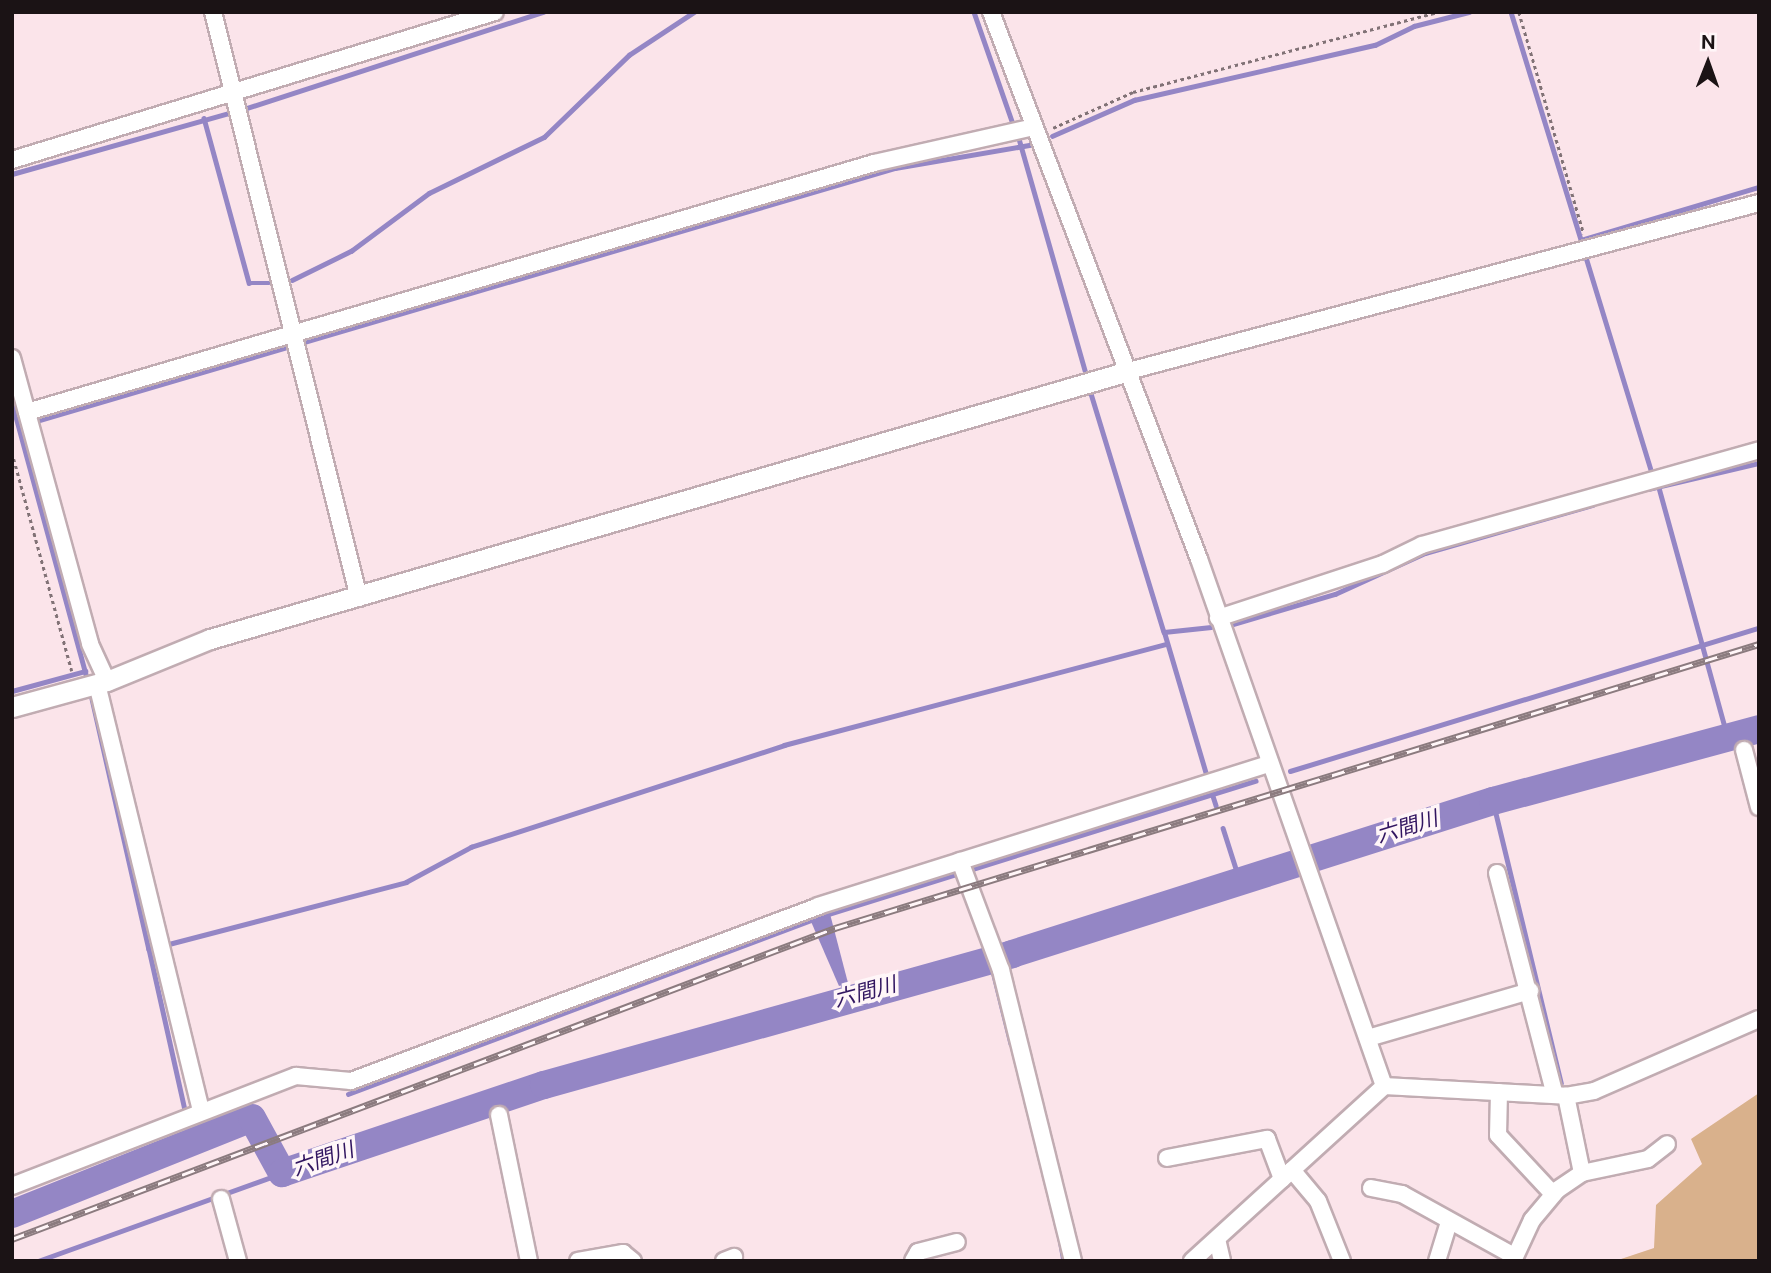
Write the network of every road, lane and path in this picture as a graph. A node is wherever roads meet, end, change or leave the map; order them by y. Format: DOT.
graph roads {
  1 [pos="213,12"];
  2 [pos="495,12"];
  3 [pos="991,12"];
  4 [pos="1439,12"];
  5 [pos="1519,12"];
  6 [pos="235,106"];
  7 [pos="1032,131"];
  8 [pos="12,160"];
  9 [pos="1759,203"];
  10 [pos="1584,246"];
  11 [pos="296,344"];
  12 [pos="12,358"];
  13 [pos="1125,372"];
  14 [pos="29,420"];
  15 [pos="1759,450"];
  16 [pos="12,452"];
  17 [pos="359,598"];
  18 [pos="1218,618"];
  19 [pos="71,668"];
  20 [pos="94,685"];
  21 [pos="12,707"];
  22 [pos="1744,750"];
  23 [pos="1269,764"];
  24 [pos="1759,807"];
  25 [pos="963,869"];
  26 [pos="1497,873"];
  27 [pos="1530,991"];
  28 [pos="1759,1020"];
  29 [pos="1368,1038"];
  30 [pos="1384,1086"];
  31 [pos="1499,1092"];
  32 [pos="1561,1096"];
  33 [pos="200,1113"];
  34 [pos="499,1115"];
  35 [pos="1667,1144"];
  36 [pos="1167,1158"];
  37 [pos="1582,1173"];
  38 [pos="1287,1175"];
  39 [pos="12,1186"];
  40 [pos="1371,1188"];
  41 [pos="1553,1194"];
  42 [pos="221,1199"];
  43 [pos="1449,1222"];
  44 [pos="1217,1239"];
  45 [pos="957,1242"];
  46 [pos="1513,1259"];
  47 [pos="237,1261"];
  48 [pos="528,1261"];
  49 [pos="578,1261"];
  50 [pos="633,1261"];
  51 [pos="913,1261"];
  52 [pos="1073,1261"];
  53 [pos="1192,1261"];
  54 [pos="1222,1261"];
  55 [pos="1342,1261"];
  56 [pos="1437,1261"];
  1 -- 6 [label="street"];
  2 -- 6 [label="street"];
  3 -- 7 [label="street"];
  4 -- 7 [label="path"];
  5 -- 10 [label="path"];
  6 -- 8 [label="street"];
  6 -- 11 [label="street"];
  7 -- 11 [label="street"];
  7 -- 13 [label="street"];
  9 -- 10 [label="street"];
  10 -- 13 [label="street"];
  11 -- 14 [label="street"];
  11 -- 17 [label="street"];
  12 -- 14 [label="street"];
  13 -- 17 [label="street"];
  13 -- 18 [label="street"];
  14 -- 20 [label="street"];
  15 -- 18 [label="street"];
  16 -- 19 [label="path"];
  17 -- 20 [label="street"];
  18 -- 23 [label="street"];
  20 -- 21 [label="street"];
  20 -- 33 [label="street"];
  22 -- 24 [label="street"];
  23 -- 25 [label="street"];
  23 -- 29 [label="street"];
  25 -- 33 [label="street"];
  25 -- 52 [label="street"];
  26 -- 27 [label="street"];
  27 -- 29 [label="street"];
  27 -- 32 [label="street"];
  28 -- 32 [label="street"];
  29 -- 30 [label="street"];
  30 -- 31 [label="street"];
  30 -- 38 [label="street"];
  31 -- 32 [label="street"];
  31 -- 41 [label="street"];
  32 -- 37 [label="street"];
  33 -- 39 [label="street"];
  34 -- 48 [label="street"];
  35 -- 37 [label="street"];
  36 -- 38 [label="street"];
  37 -- 41 [label="street"];
  38 -- 44 [label="street"];
  38 -- 55 [label="street"];
  40 -- 43 [label="street"];
  41 -- 46 [label="street"];
  42 -- 47 [label="street"];
  43 -- 46 [label="street"];
  43 -- 56 [label="street"];
  44 -- 53 [label="street"];
  44 -- 54 [label="street"];
  45 -- 51 [label="street"];
  49 -- 50 [label="street"];
}
